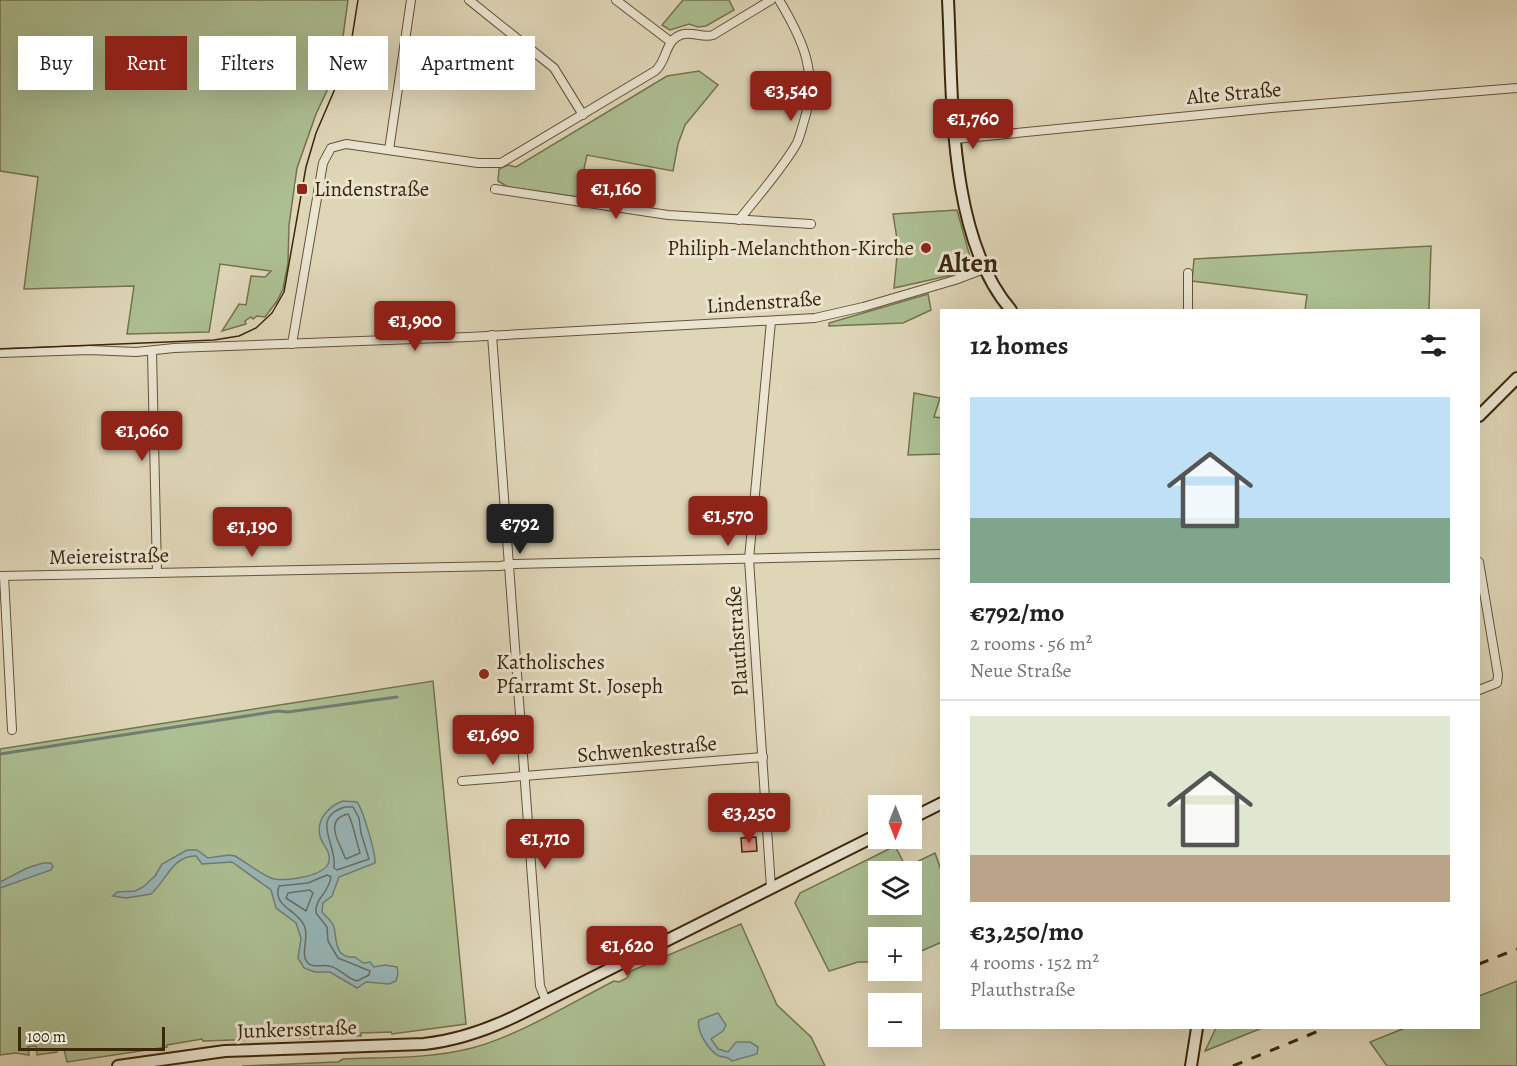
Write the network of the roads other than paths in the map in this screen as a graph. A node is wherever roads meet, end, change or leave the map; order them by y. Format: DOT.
graph roads {
  1 [pos="411,0"];
  2 [pos="469,0"];
  3 [pos="617,0"];
  4 [pos="771,0"];
  5 [pos="779,0"];
  6 [pos="948,0"];
  7 [pos="671,42"];
  8 [pos="1517,88"];
  9 [pos="583,115"];
  10 [pos="956,139"];
  11 [pos="389,150"];
  12 [pos="495,189"];
  13 [pos="740,220"];
  14 [pos="811,224"];
  15 [pos="984,269"];
  16 [pos="1188,273"];
  17 [pos="1010,309"];
  18 [pos="1188,309"];
  19 [pos="771,321"];
  20 [pos="492,335"];
  21 [pos="292,344"];
  22 [pos="152,352"];
  23 [pos="0,353"];
  24 [pos="1517,378"];
  25 [pos="1480,415"];
  26 [pos="940,554"];
  27 [pos="749,559"];
  28 [pos="508,565"];
  29 [pos="1480,568"];
  30 [pos="157,573"];
  31 [pos="2,576"];
  32 [pos="1480,690"];
  33 [pos="12,730"];
  34 [pos="763,757"];
  35 [pos="526,776"];
  36 [pos="462,781"];
  37 [pos="940,804"];
  38 [pos="922,813"];
  39 [pos="868,840"];
  40 [pos="771,888"];
  41 [pos="546,1001"];
  42 [pos="1197,1029"];
  43 [pos="118,1066"];
  44 [pos="1191,1066"];
  1 -- 11 [label="street"];
  2 -- 9 [label="street"];
  3 -- 7 [label="street"];
  4 -- 7 [label="street"];
  5 -- 13 [label="street"];
  6 -- 10 [label="main road"];
  7 -- 9 [label="street"];
  8 -- 10 [label="street, Alte Straße"];
  9 -- 11 [label="street"];
  10 -- 15 [label="main road"];
  11 -- 21 [label="street"];
  12 -- 13 [label="street"];
  13 -- 14 [label="street"];
  15 -- 17 [label="main road"];
  15 -- 19 [label="street, Lindenstraße"];
  16 -- 18 [label="street"];
  19 -- 20 [label="street, Lindenstraße"];
  19 -- 27 [label="street, Plauthstraße"];
  20 -- 21 [label="street, Lindenstraße"];
  20 -- 28 [label="street"];
  21 -- 22 [label="street, Lindenstraße"];
  22 -- 23 [label="street, Lindenstraße"];
  22 -- 30 [label="street"];
  24 -- 25 [label="main road"];
  26 -- 27 [label="street, Meiereistraße"];
  27 -- 28 [label="street, Meiereistraße"];
  27 -- 34 [label="street, Plauthstraße"];
  28 -- 30 [label="street, Meiereistraße"];
  28 -- 35 [label="street"];
  29 -- 32 [label="street"];
  30 -- 31 [label="street, Meiereistraße"];
  31 -- 33 [label="street"];
  34 -- 35 [label="street, Schwenkestraße"];
  34 -- 40 [label="street, Plauthstraße"];
  35 -- 36 [label="street, Schwenkestraße"];
  35 -- 41 [label="street"];
  37 -- 38 [label="main road"];
  39 -- 40 [label="main road, Junkersstraße"];
  40 -- 41 [label="main road, Junkersstraße"];
  41 -- 43 [label="main road, Junkersstraße"];
  42 -- 44 [label="main road"];
}
